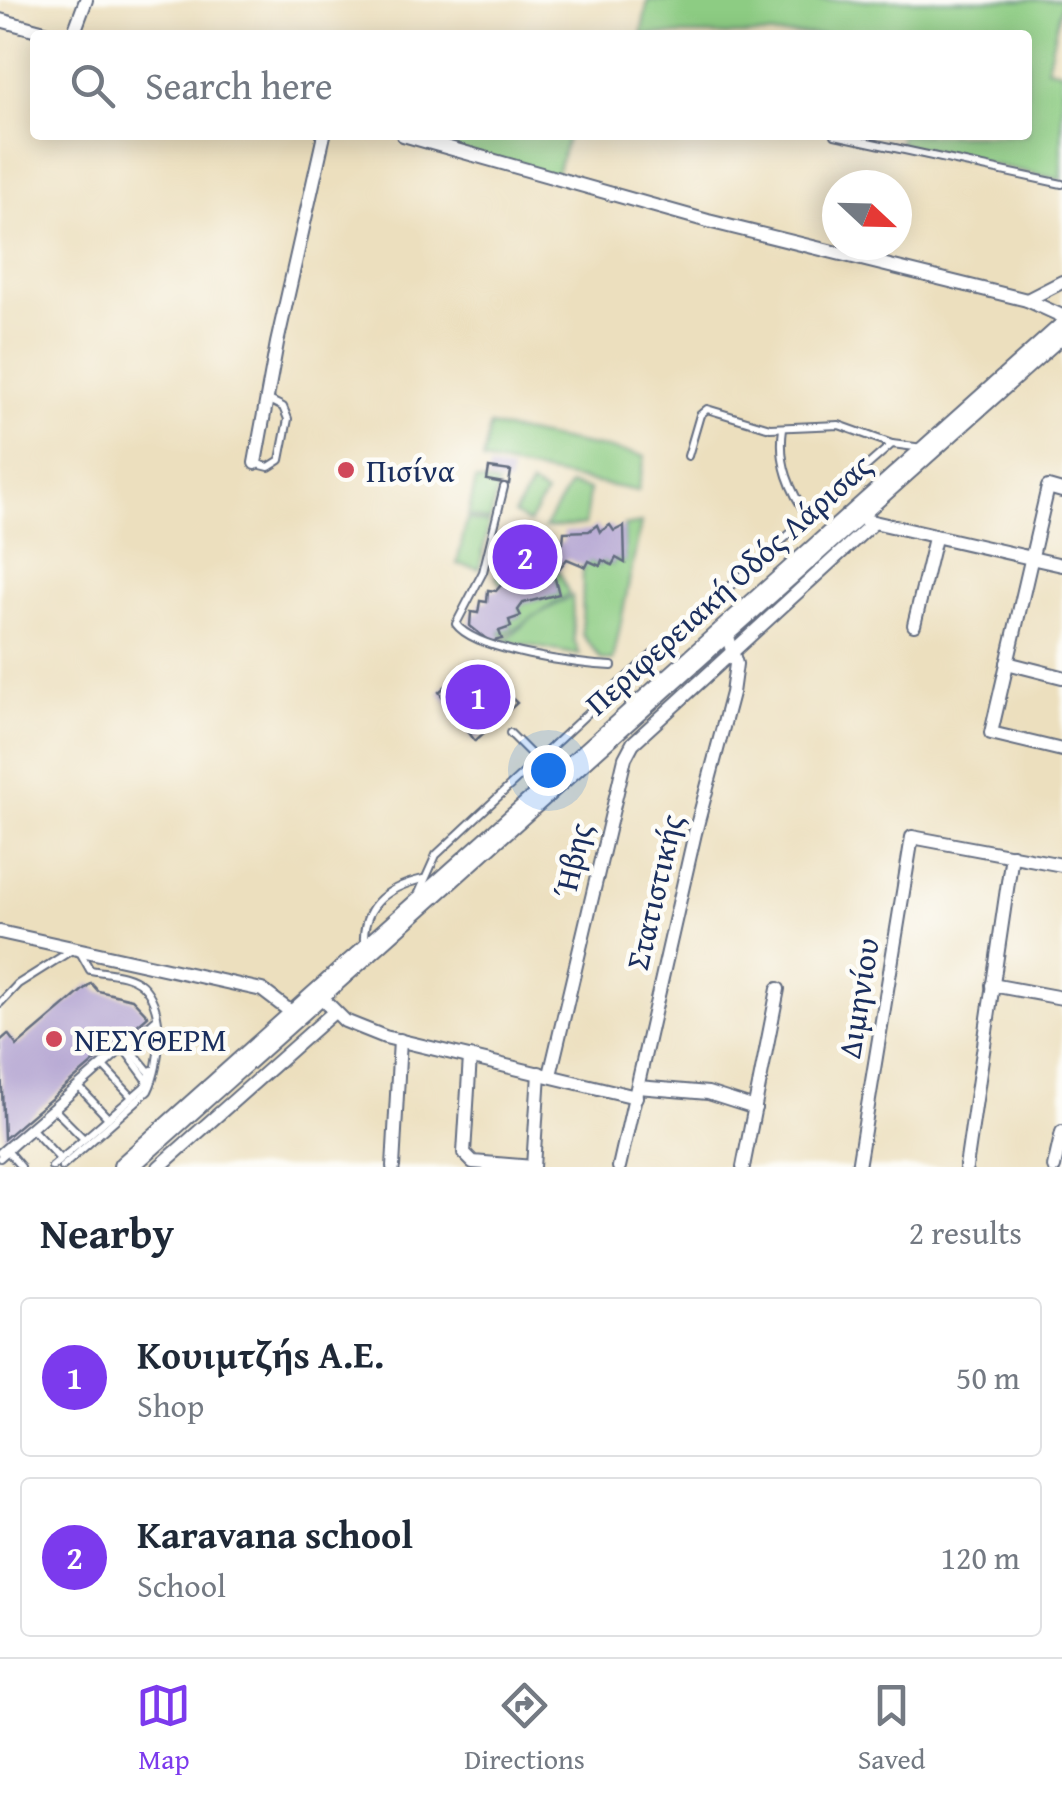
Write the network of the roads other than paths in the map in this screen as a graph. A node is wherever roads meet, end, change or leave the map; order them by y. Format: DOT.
graph roads {
  1 [pos="86,0"];
  2 [pos="0,20"];
  3 [pos="37,30"];
  4 [pos="76,30"];
  5 [pos="323,140"];
  6 [pos="421,140"];
  7 [pos="858,140"];
  8 [pos="1062,184"];
  9 [pos="1062,282"];
  10 [pos="1027,300"];
  11 [pos="1062,316"];
  12 [pos="1062,330"];
  13 [pos="268,400"];
  14 [pos="782,429"];
  15 [pos="892,444"];
  16 [pos="929,448"];
  17 [pos="688,456"];
  18 [pos="255,463"];
  19 [pos="504,487"];
  20 [pos="1055,489"];
  21 [pos="809,518"];
  22 [pos="863,519"];
  23 [pos="935,538"];
  24 [pos="1032,558"];
  25 [pos="1062,565"];
  26 [pos="914,625"];
  27 [pos="726,630"];
  28 [pos="734,654"];
  29 [pos="1008,663"];
  30 [pos="612,666"];
  31 [pos="1062,677"];
  32 [pos="510,733"];
  33 [pos="1062,750"];
  34 [pos="538,760"];
  35 [pos="558,780"];
  36 [pos="1012,855"];
  37 [pos="1062,865"];
  38 [pos="423,879"];
  39 [pos="416,907"];
  40 [pos="0,932"];
  41 [pos="76,950"];
  42 [pos="364,953"];
  43 [pos="992,985"];
  44 [pos="778,988"];
  45 [pos="1062,998"];
  46 [pos="0,1003"];
  47 [pos="326,1003"];
  48 [pos="294,1015"];
  49 [pos="156,1019"];
  50 [pos="400,1040"];
  51 [pos="125,1046"];
  52 [pos="470,1057"];
  53 [pos="103,1066"];
  54 [pos="544,1074"];
  55 [pos="151,1080"];
  56 [pos="79,1087"];
  57 [pos="637,1092"];
  58 [pos="134,1099"];
  59 [pos="755,1108"];
  60 [pos="54,1109"];
  61 [pos="110,1120"];
  62 [pos="32,1129"];
  63 [pos="1062,1132"];
  64 [pos="86,1141"];
  65 [pos="4,1153"];
  66 [pos="62,1164"];
  67 [pos="22,1167"];
  68 [pos="52,1167"];
  69 [pos="125,1167"];
  70 [pos="159,1167"];
  71 [pos="393,1167"];
  72 [pos="534,1167"];
  73 [pos="620,1167"];
  74 [pos="743,1167"];
  75 [pos="858,1167"];
  76 [pos="966,1167"];
  77 [pos="1054,1167"];
  1 -- 4 [label="street"];
  2 -- 3 [label="street"];
  5 -- 13 [label="street"];
  6 -- 10 [label="street"];
  7 -- 8 [label="lane"];
  9 -- 10 [label="street"];
  10 -- 11 [label="street"];
  12 -- 16 [label="highway, Περιφερειακή Οδός Λάρισας"];
  13 -- 18 [label="street"];
  13 -- 18 [label="lane"];
  14 -- 15 [label="lane"];
  14 -- 17 [label="lane"];
  14 -- 21 [label="lane"];
  15 -- 16 [label="lane"];
  15 -- 21 [label="lane"];
  16 -- 22 [label="highway, Περιφερειακή Οδός Λάρισας"];
  19 -- 30 [label="lane"];
  20 -- 24 [label="street"];
  21 -- 34 [label="lane"];
  22 -- 23 [label="street"];
  22 -- 27 [label="highway, Περιφερειακή Οδός Λάρισας"];
  22 -- 28 [label="street, Ήβης"];
  23 -- 24 [label="street"];
  23 -- 26 [label="street"];
  24 -- 25 [label="street"];
  24 -- 29 [label="street"];
  27 -- 28 [label="street, Στατιστικής"];
  27 -- 35 [label="highway, Περιφερειακή Οδός Λάρισας"];
  28 -- 54 [label="street, Ήβης"];
  28 -- 57 [label="street, Στατιστικής"];
  29 -- 31 [label="street"];
  29 -- 33 [label="street"];
  32 -- 34 [label="lane"];
  34 -- 35 [label="lane"];
  34 -- 38 [label="lane"];
  35 -- 39 [label="highway, Περιφερειακή Οδός Λάρισας"];
  36 -- 37 [label="street"];
  36 -- 43 [label="street"];
  36 -- 75 [label="street, Διμηνίου"];
  38 -- 39 [label="lane"];
  38 -- 42 [label="lane"];
  39 -- 42 [label="highway, Περιφερειακή Οδός Λάρισας"];
  40 -- 41 [label="street"];
  41 -- 46 [label="lane"];
  41 -- 48 [label="street"];
  41 -- 49 [label="lane"];
  42 -- 47 [label="highway, Περιφερειακή Οδός Λάρισας"];
  43 -- 45 [label="street"];
  43 -- 76 [label="street"];
  44 -- 59 [label="street"];
  47 -- 48 [label="highway, Περιφερειακή Οδός Λάρισας"];
  47 -- 50 [label="street"];
  47 -- 70 [label="street"];
  48 -- 69 [label="highway, Περιφερειακή Οδός Λάρισας"];
  49 -- 51 [label="lane"];
  49 -- 55 [label="lane"];
  50 -- 52 [label="street"];
  50 -- 71 [label="street"];
  51 -- 53 [label="lane"];
  51 -- 55 [label="lane"];
  52 -- 54 [label="street"];
  52 -- 72 [label="street"];
  53 -- 56 [label="lane"];
  53 -- 58 [label="lane"];
  54 -- 57 [label="street"];
  54 -- 72 [label="street, Ήβης"];
  55 -- 58 [label="lane"];
  56 -- 60 [label="lane"];
  56 -- 61 [label="lane"];
  57 -- 59 [label="street"];
  57 -- 73 [label="street, Στατιστικής"];
  58 -- 61 [label="lane"];
  59 -- 74 [label="street"];
  60 -- 62 [label="lane"];
  60 -- 64 [label="lane"];
  61 -- 64 [label="lane"];
  62 -- 65 [label="lane"];
  62 -- 66 [label="lane"];
  63 -- 77 [label="street"];
  64 -- 66 [label="lane"];
  65 -- 67 [label="lane"];
  66 -- 68 [label="lane"];
}
